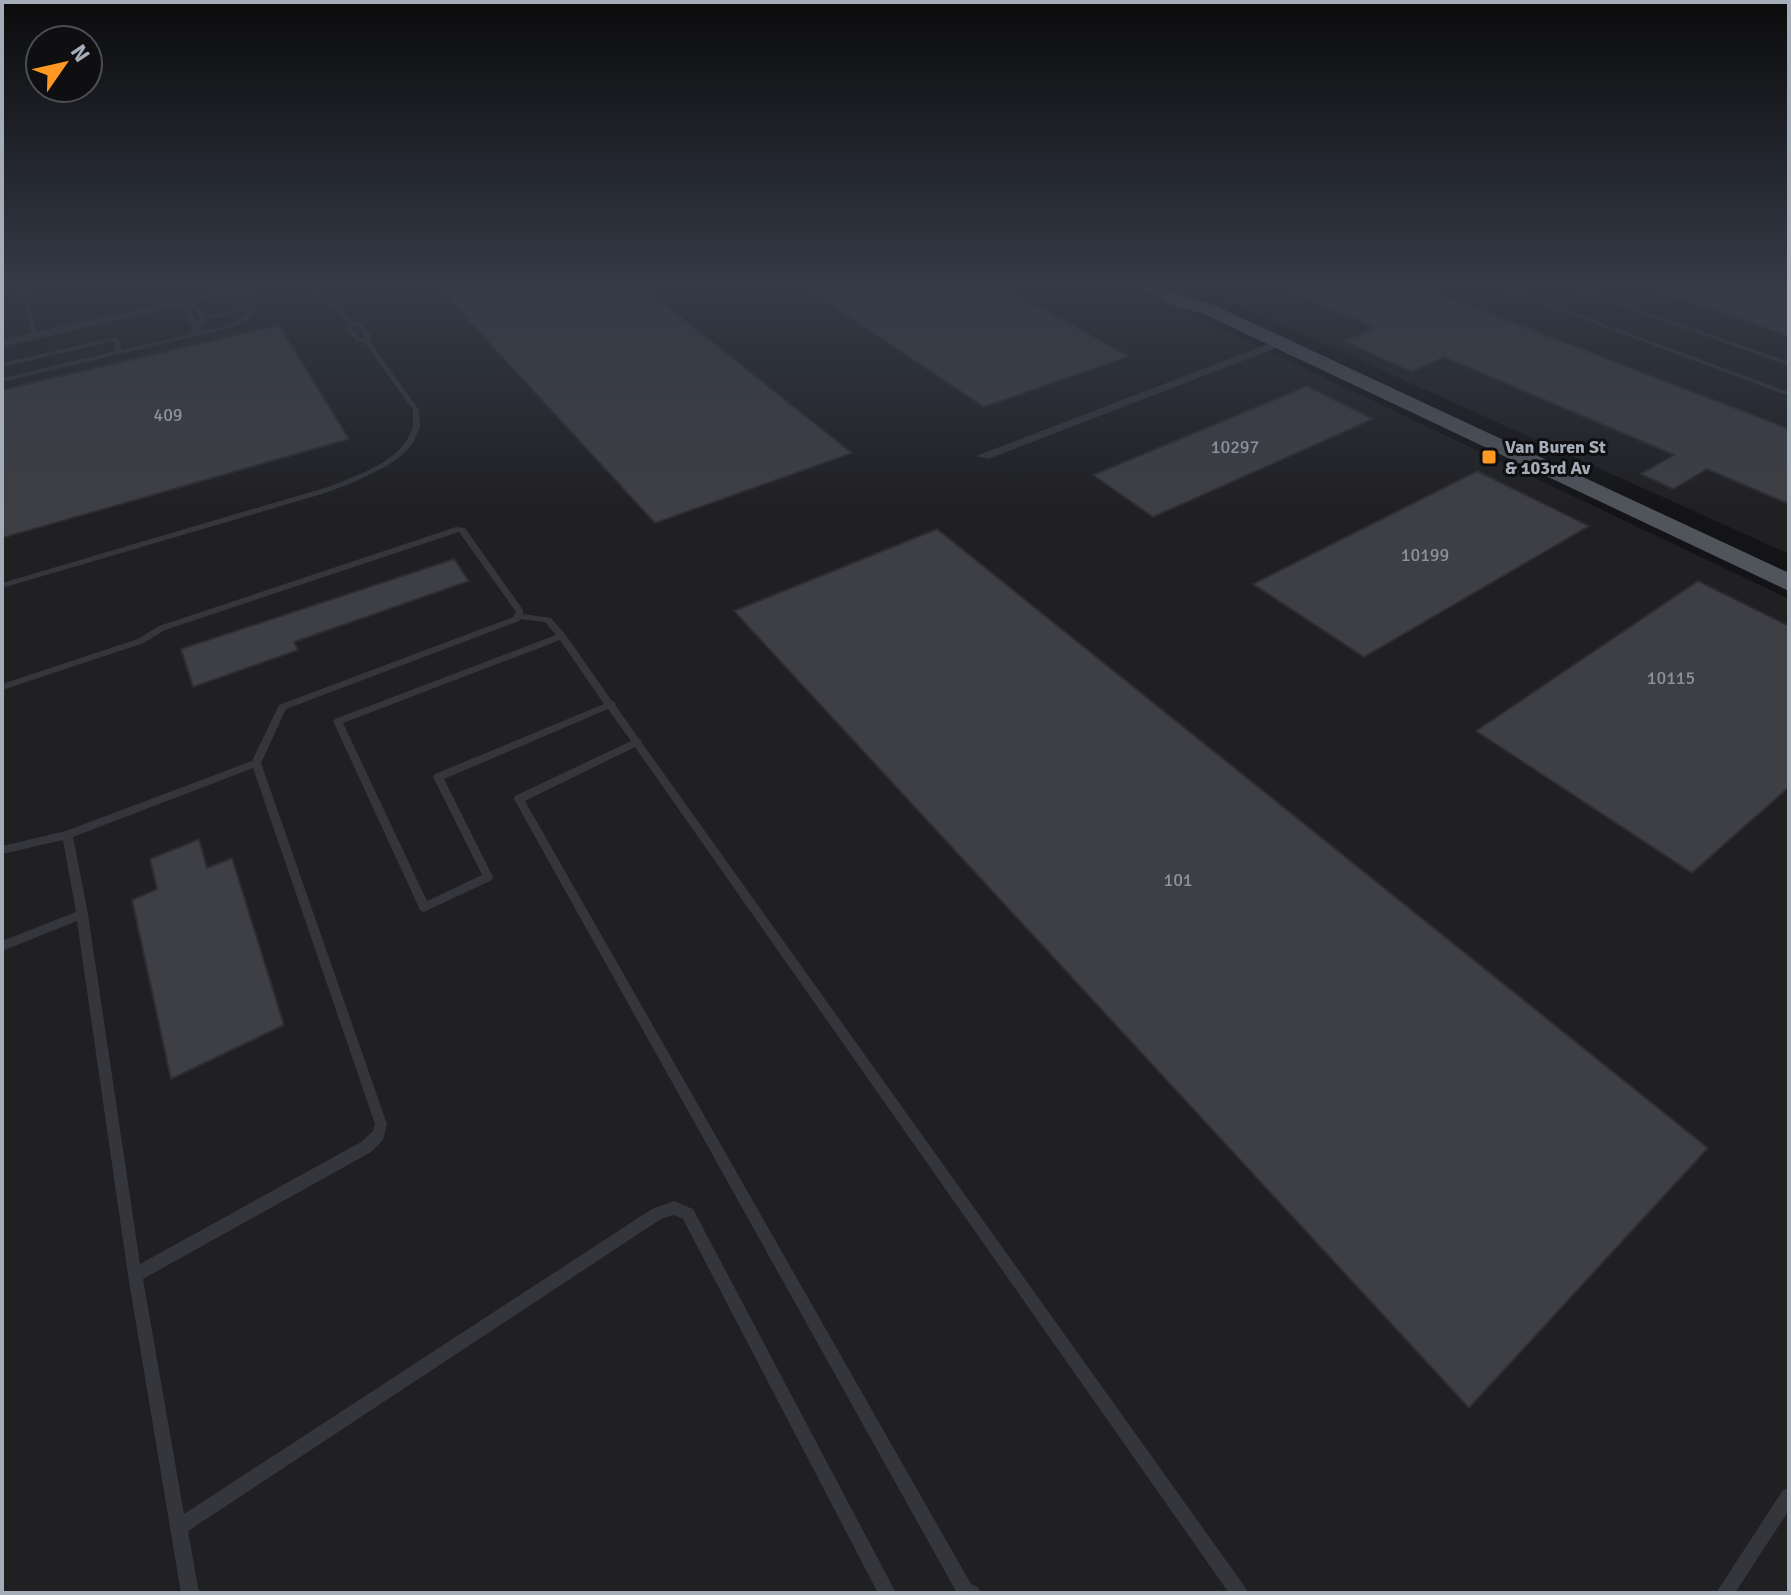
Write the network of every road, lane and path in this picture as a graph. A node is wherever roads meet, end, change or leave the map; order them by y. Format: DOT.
graph roads {
  1 [pos="22,360"];
  2 [pos="88,360"];
  3 [pos="380,360"];
  4 [pos="1236,360"];
  5 [pos="1315,360"];
  6 [pos="1698,360"];
  7 [pos="2,365"];
  8 [pos="2,380"];
  9 [pos="1789,394"];
  10 [pos="983,456"];
  11 [pos="1789,583"];
  12 [pos="2,586"];
  13 [pos="520,616"];
  14 [pos="562,636"];
  15 [pos="2,687"];
  16 [pos="612,704"];
  17 [pos="638,742"];
  18 [pos="256,763"];
  19 [pos="67,835"];
  20 [pos="2,850"];
  21 [pos="82,914"];
  22 [pos="2,946"];
  23 [pos="135,1275"];
  24 [pos="1789,1496"];
  25 [pos="179,1527"];
  26 [pos="190,1593"];
  27 [pos="887,1593"];
  28 [pos="972,1593"];
  29 [pos="1239,1593"];
  30 [pos="1725,1593"];
  1 -- 7 [label="lane"];
  2 -- 8 [label="lane"];
  3 -- 12 [label="lane"];
  4 -- 10 [label="street"];
  5 -- 11 [label="main road"];
  6 -- 9 [label="lane"];
  13 -- 14 [label="lane"];
  13 -- 15 [label="lane"];
  13 -- 18 [label="lane"];
  14 -- 16 [label="lane"];
  14 -- 16 [label="lane"];
  16 -- 17 [label="lane"];
  17 -- 28 [label="lane"];
  17 -- 29 [label="lane"];
  18 -- 19 [label="lane"];
  18 -- 23 [label="lane"];
  19 -- 20 [label="lane"];
  19 -- 21 [label="lane"];
  21 -- 22 [label="lane"];
  21 -- 23 [label="lane"];
  23 -- 25 [label="lane"];
  24 -- 30 [label="lane"];
  25 -- 26 [label="lane"];
  25 -- 27 [label="lane"];
}
